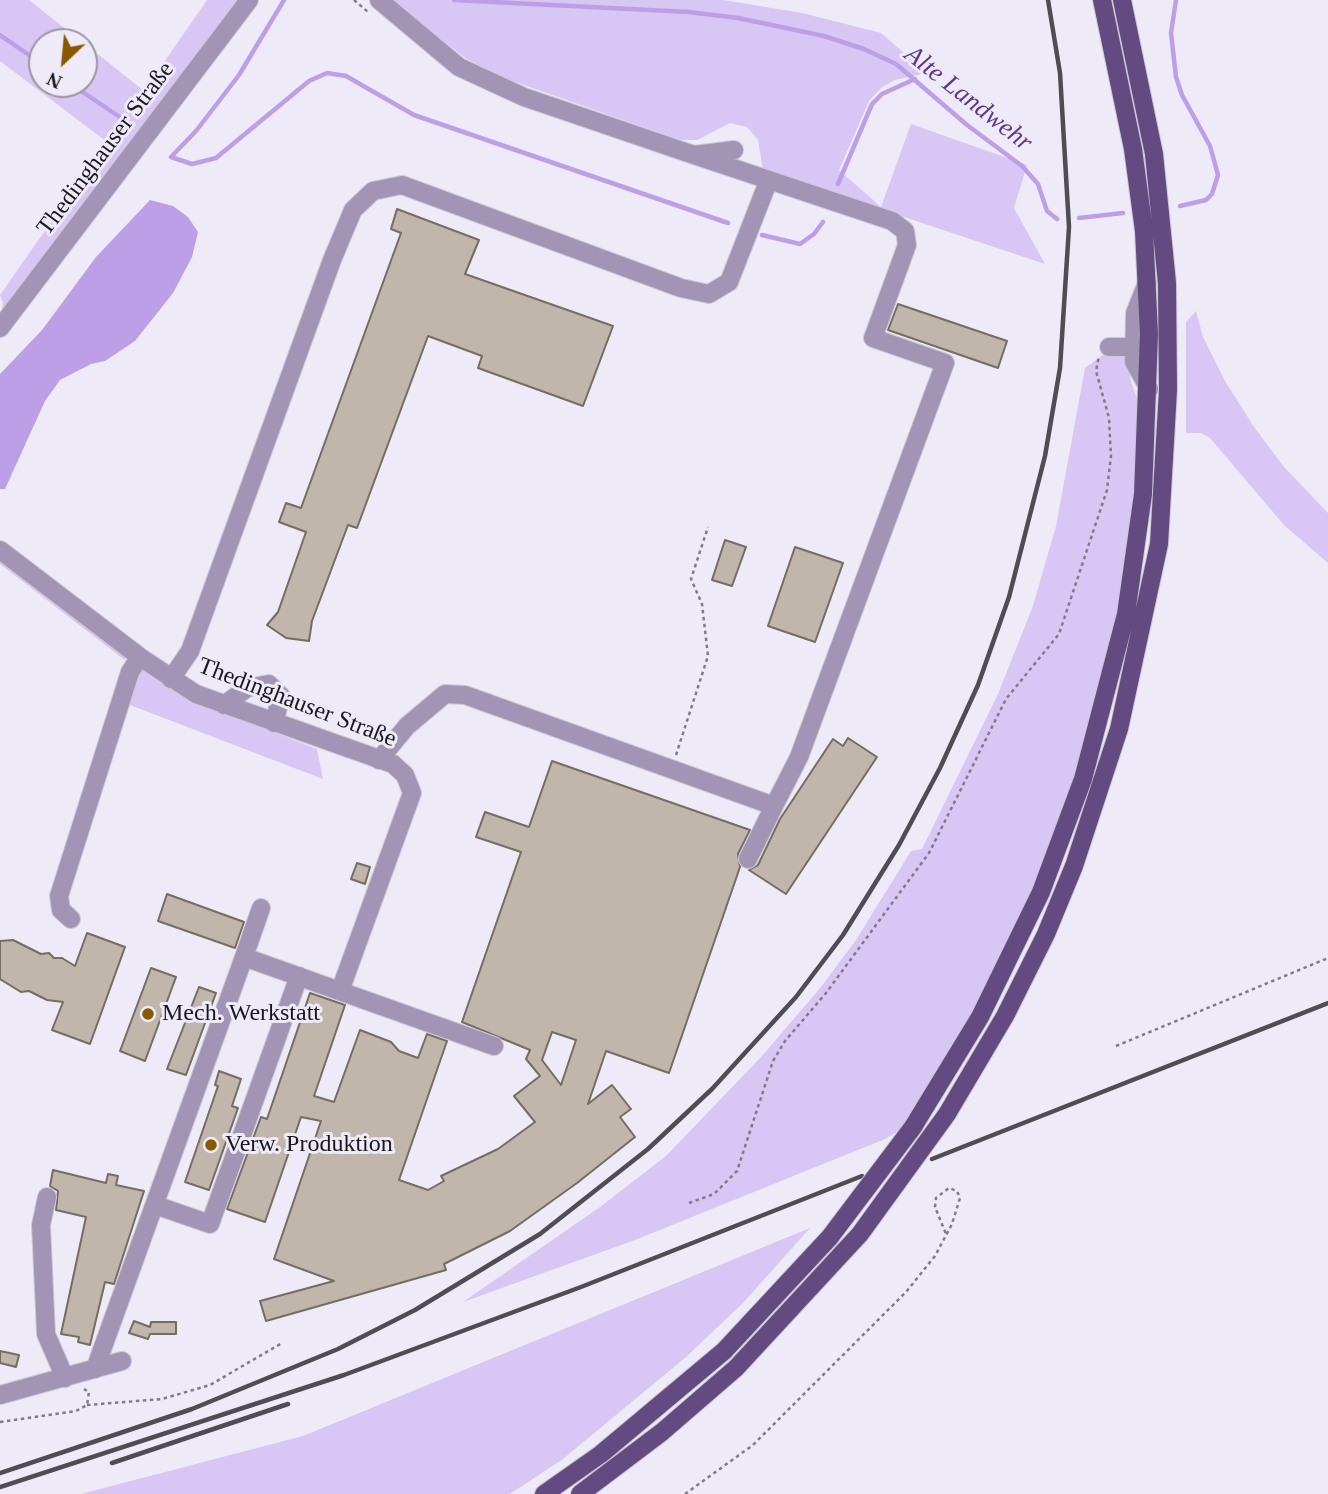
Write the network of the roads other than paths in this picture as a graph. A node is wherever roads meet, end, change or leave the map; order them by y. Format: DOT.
graph roads {
  1 [pos="249,0"];
  2 [pos="379,0"];
  3 [pos="1102,0"];
  4 [pos="1122,0"];
  5 [pos="734,150"];
  6 [pos="694,155"];
  7 [pos="768,181"];
  8 [pos="1147,283"];
  9 [pos="0,328"];
  10 [pos="1110,347"];
  11 [pos="1135,347"];
  12 [pos="1149,390"];
  13 [pos="0,550"];
  14 [pos="140,657"];
  15 [pos="171,679"];
  16 [pos="224,705"];
  17 [pos="274,723"];
  18 [pos="379,760"];
  19 [pos="775,806"];
  20 [pos="748,859"];
  21 [pos="261,908"];
  22 [pos="71,919"];
  23 [pos="244,957"];
  24 [pos="299,976"];
  25 [pos="340,991"];
  26 [pos="495,1046"];
  27 [pos="47,1197"];
  28 [pos="155,1205"];
  29 [pos="122,1361"];
  30 [pos="95,1369"];
  31 [pos="65,1378"];
  32 [pos="0,1395"];
  33 [pos="544,1494"];
  34 [pos="580,1494"];
  1 -- 9 [label="street, Thedinghauser Straße"];
  2 -- 6 [label="street"];
  3 -- 8 [label="main road"];
  4 -- 34 [label="main road, bridge"];
  5 -- 6 [label="street"];
  6 -- 7 [label="street"];
  7 -- 15 [label="street"];
  7 -- 19 [label="street"];
  8 -- 11 [label="street"];
  8 -- 12 [label="main road"];
  10 -- 11 [label="street"];
  11 -- 12 [label="street"];
  12 -- 33 [label="main road, bridge"];
  13 -- 14 [label="street, Thedinghauser Straße"];
  14 -- 15 [label="street, Thedinghauser Straße"];
  14 -- 22 [label="street"];
  15 -- 16 [label="street, Thedinghauser Straße"];
  16 -- 17 [label="street, Thedinghauser Straße"];
  16 -- 17 [label="street"];
  17 -- 18 [label="street, Thedinghauser Straße"];
  18 -- 19 [label="street"];
  18 -- 25 [label="street, Thedinghauser Straße"];
  19 -- 20 [label="street"];
  21 -- 23 [label="street"];
  23 -- 24 [label="street"];
  23 -- 28 [label="street"];
  24 -- 25 [label="street"];
  24 -- 28 [label="street"];
  25 -- 26 [label="street"];
  27 -- 31 [label="street"];
  28 -- 30 [label="street"];
  29 -- 30 [label="street"];
  30 -- 31 [label="street"];
  31 -- 32 [label="street"];
}
